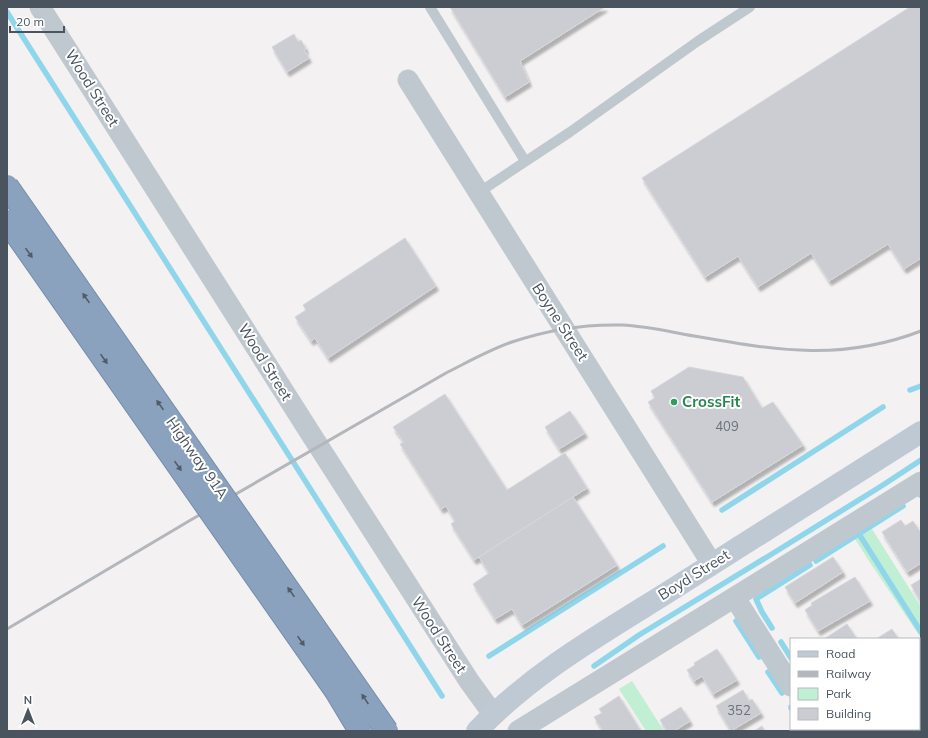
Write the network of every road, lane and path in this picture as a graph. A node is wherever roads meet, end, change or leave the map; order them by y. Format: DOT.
graph roads {
  1 [pos="40,7"];
  2 [pos="430,7"];
  3 [pos="750,7"];
  4 [pos="408,80"];
  5 [pos="525,161"];
  6 [pos="7,186"];
  7 [pos="478,193"];
  8 [pos="7,221"];
  9 [pos="921,432"];
  10 [pos="921,482"];
  11 [pos="712,564"];
  12 [pos="735,598"];
  13 [pos="790,684"];
  14 [pos="493,714"];
  15 [pos="360,731"];
  16 [pos="387,731"];
  17 [pos="477,731"];
  18 [pos="518,731"];
  1 -- 14 [label="street, Wood Street"];
  2 -- 5 [label="lane"];
  3 -- 5 [label="lane"];
  4 -- 7 [label="street, Boyne Street"];
  5 -- 7 [label="lane"];
  16 -- 6 [label="highway, Highway 91A, one-way, bridge"];
  7 -- 11 [label="street, Boyne Street"];
  8 -- 15 [label="highway, Highway 91A, one-way, bridge"];
  9 -- 11 [label="main road, Boyd Street"];
  10 -- 12 [label="street"];
  11 -- 14 [label="main road, Boyd Street"];
  12 -- 13 [label="street"];
  12 -- 18 [label="street"];
  14 -- 17 [label="main road, Boyd Street"];
}
